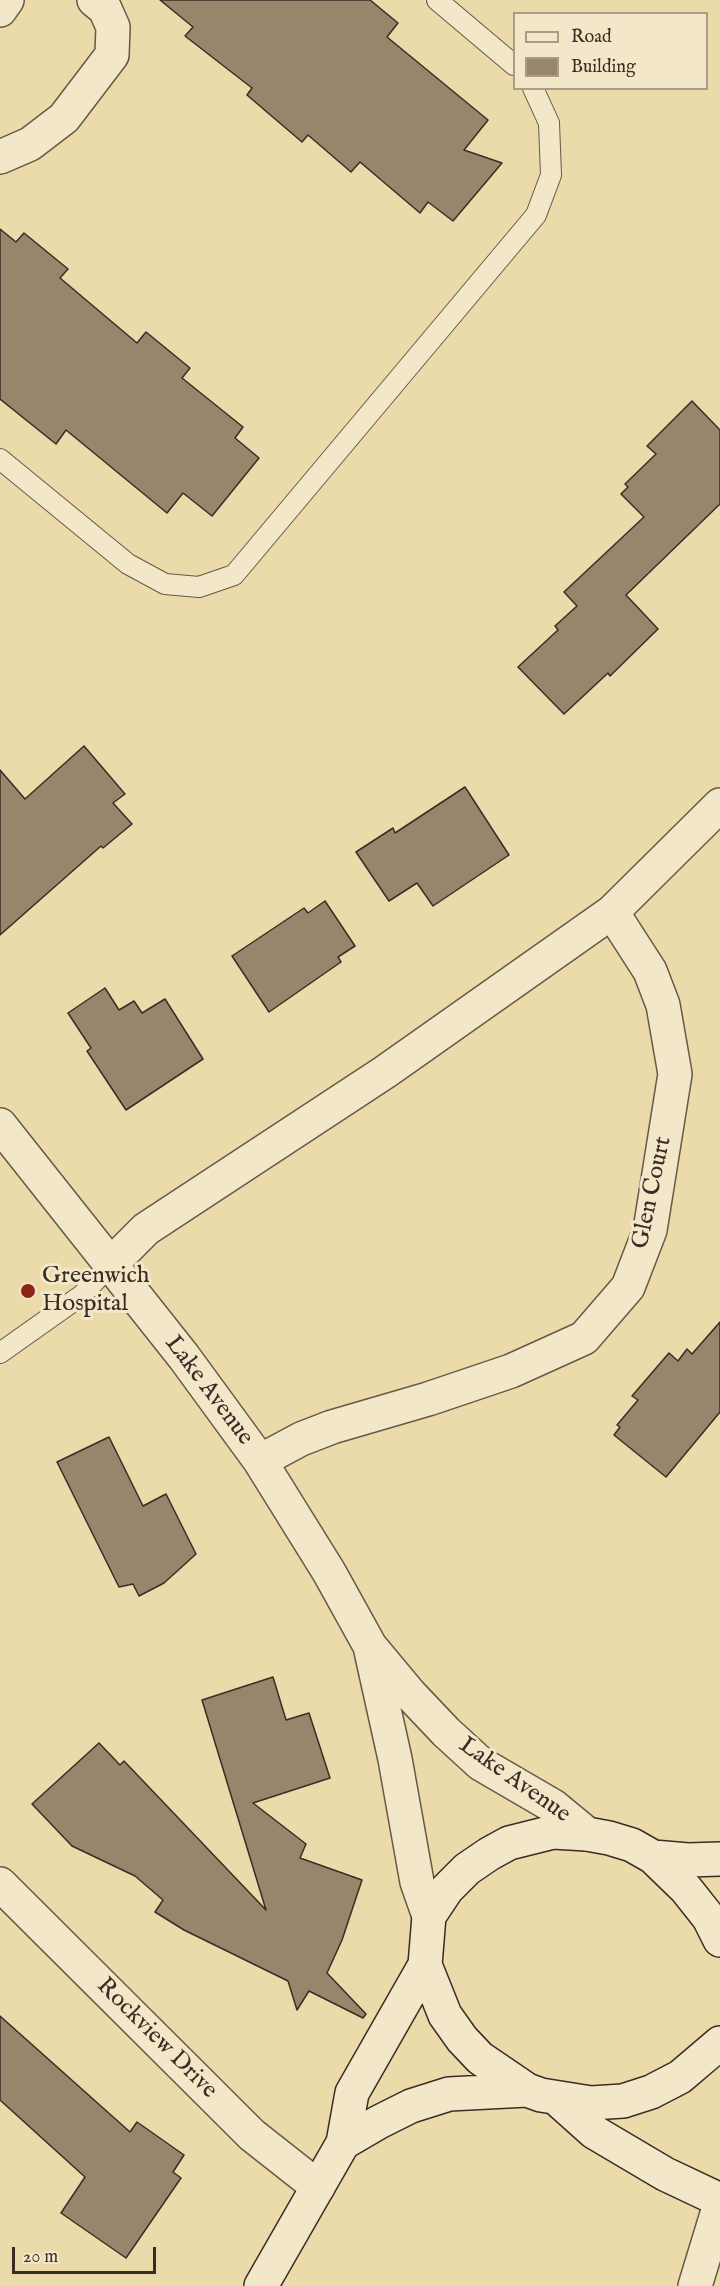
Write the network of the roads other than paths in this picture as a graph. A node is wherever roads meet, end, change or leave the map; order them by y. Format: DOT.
graph roads {
  1 [pos="7,0"];
  2 [pos="94,0"];
  3 [pos="437,0"];
  4 [pos="0,10"];
  5 [pos="513,63"];
  6 [pos="534,90"];
  7 [pos="0,157"];
  8 [pos="0,459"];
  9 [pos="720,805"];
  10 [pos="612,912"];
  11 [pos="0,1125"];
  12 [pos="111,1264"];
  13 [pos="0,1353"];
  14 [pos="260,1461"];
  15 [pos="370,1646"];
  16 [pos="587,1834"];
  17 [pos="653,1857"];
  18 [pos="720,1859"];
  19 [pos="0,1884"];
  20 [pos="429,1916"];
  21 [pos="720,1940"];
  22 [pos="425,1965"];
  23 [pos="720,2043"];
  24 [pos="542,2094"];
  25 [pos="343,2143"];
  26 [pos="318,2187"];
  27 [pos="720,2202"];
  28 [pos="261,2286"];
  29 [pos="695,2286"];
  1 -- 4 [label="street"];
  2 -- 7 [label="street"];
  3 -- 5 [label="lane"];
  6 -- 8 [label="lane"];
  9 -- 10 [label="street"];
  10 -- 12 [label="street"];
  10 -- 14 [label="street, Glen Court"];
  11 -- 12 [label="street, Lake Avenue"];
  12 -- 13 [label="lane"];
  12 -- 14 [label="street, Lake Avenue"];
  14 -- 15 [label="street, Lake Avenue"];
  15 -- 16 [label="street, Lake Avenue"];
  15 -- 20 [label="street, Lake Avenue"];
  16 -- 17 [label="street"];
  16 -- 20 [label="street"];
  17 -- 18 [label="street"];
  17 -- 21 [label="street"];
  19 -- 26 [label="street, Rockview Drive"];
  20 -- 22 [label="street"];
  22 -- 24 [label="street"];
  22 -- 25 [label="street"];
  23 -- 24 [label="street"];
  24 -- 25 [label="street"];
  24 -- 27 [label="street"];
  25 -- 26 [label="street"];
  26 -- 28 [label="street"];
  27 -- 29 [label="street"];
}
